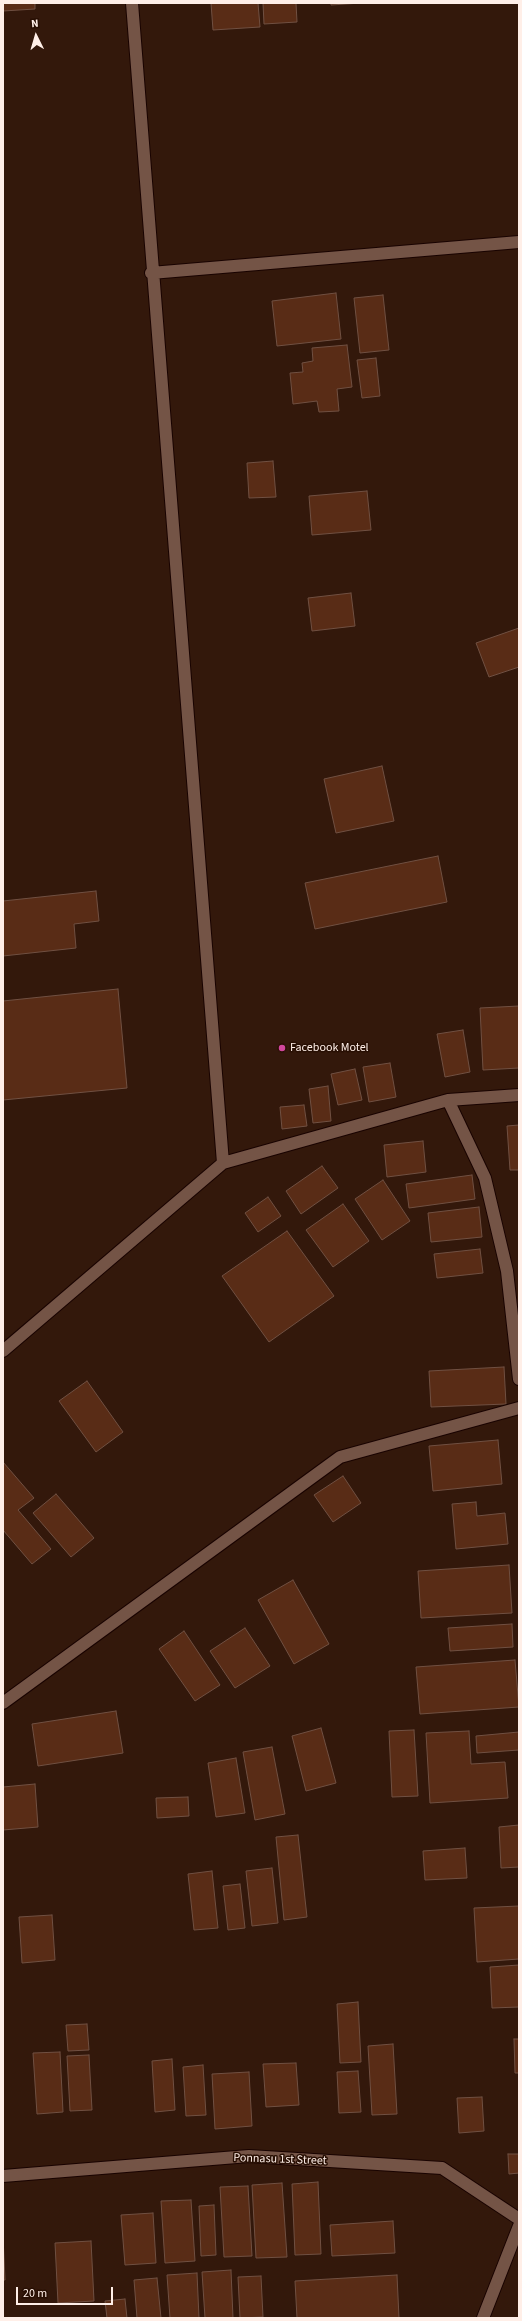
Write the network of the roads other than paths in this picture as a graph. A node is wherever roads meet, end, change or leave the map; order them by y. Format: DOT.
graph roads {
  1 [pos="132,3"];
  2 [pos="519,242"];
  3 [pos="151,273"];
  4 [pos="519,1095"];
  5 [pos="448,1100"];
  6 [pos="223,1163"];
  7 [pos="3,1351"];
  8 [pos="519,1379"];
  9 [pos="519,1408"];
  10 [pos="3,1703"];
  11 [pos="3,2176"];
  12 [pos="519,2219"];
  13 [pos="519,2226"];
  14 [pos="483,2318"];
  1 -- 3 [label="street"];
  2 -- 3 [label="street"];
  3 -- 6 [label="street"];
  4 -- 5 [label="street"];
  5 -- 6 [label="street"];
  5 -- 8 [label="street"];
  6 -- 7 [label="street"];
  9 -- 10 [label="street"];
  11 -- 12 [label="street, Ponnasu 1st Street"];
  13 -- 14 [label="street"];
}
